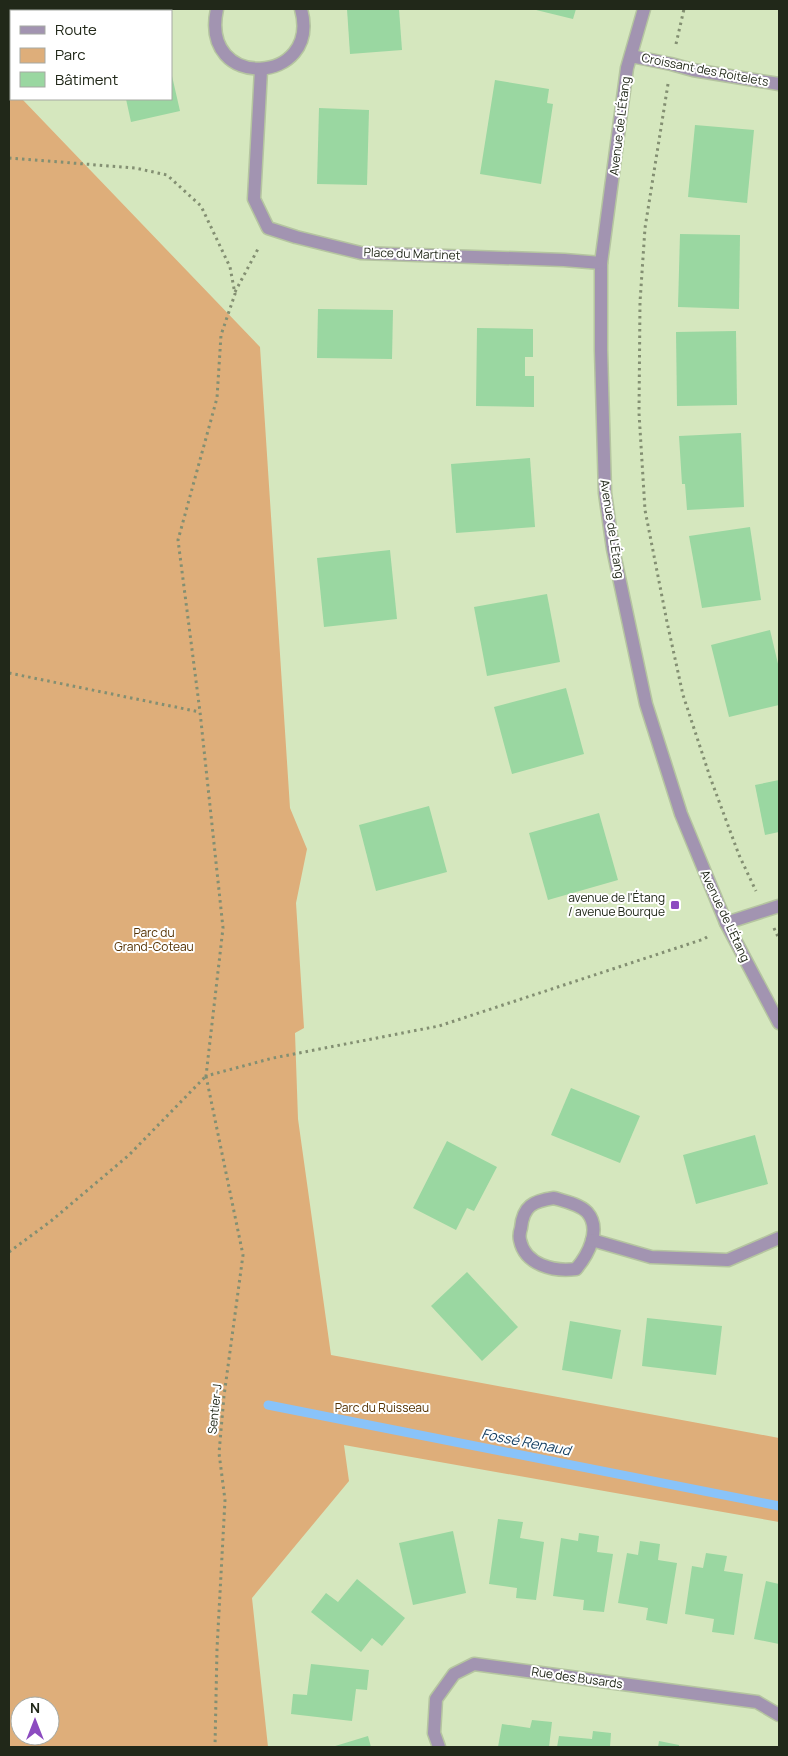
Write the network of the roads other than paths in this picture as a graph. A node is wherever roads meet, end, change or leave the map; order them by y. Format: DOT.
graph roads {
  1 [pos="217,9"];
  2 [pos="301,9"];
  3 [pos="644,9"];
  4 [pos="630,56"];
  5 [pos="261,70"];
  6 [pos="779,84"];
  7 [pos="602,264"];
  8 [pos="779,906"];
  9 [pos="726,924"];
  10 [pos="779,1023"];
  11 [pos="779,1238"];
  12 [pos="592,1240"];
  13 [pos="779,1715"];
  14 [pos="439,1747"];
  1 -- 5 [label="street"];
  2 -- 5 [label="street"];
  3 -- 4 [label="street, Avenue de L'Étang"];
  4 -- 6 [label="street, Croissant des Roitelets"];
  4 -- 7 [label="street, Avenue de L'Étang"];
  5 -- 7 [label="street, Place du Martinet"];
  7 -- 9 [label="street, Avenue de L'Étang"];
  8 -- 9 [label="street"];
  9 -- 10 [label="street, Avenue de L'Étang"];
  11 -- 12 [label="street"];
  12 -- 12 [label="street"];
  13 -- 14 [label="street, Rue des Busards"];
}
